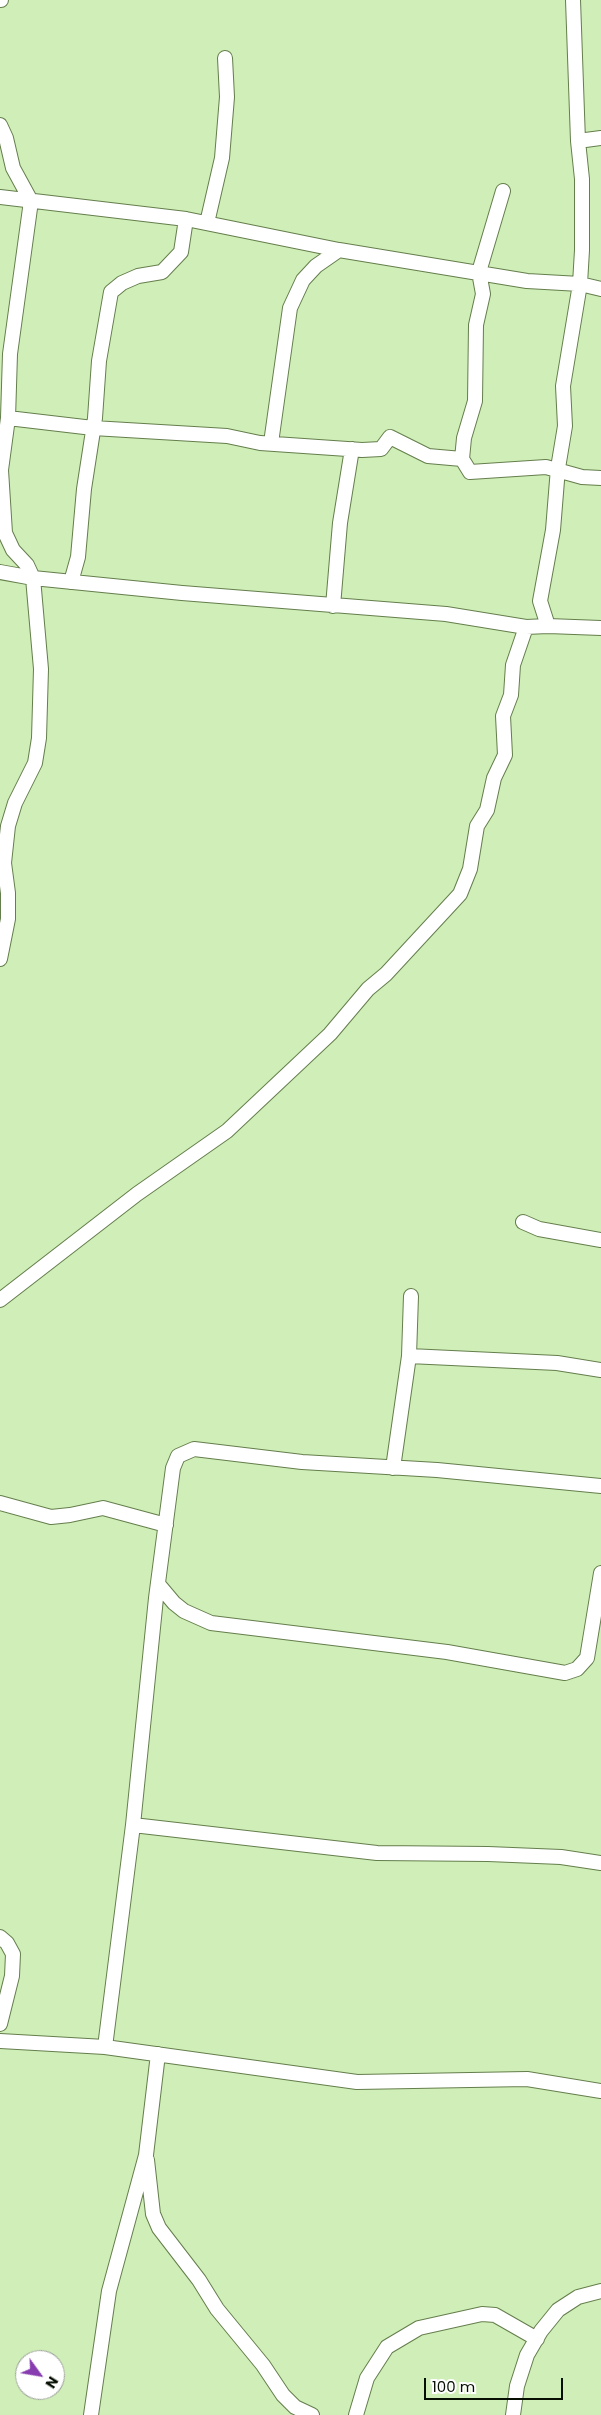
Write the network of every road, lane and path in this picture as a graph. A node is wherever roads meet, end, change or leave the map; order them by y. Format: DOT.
graph roads {
  1 [pos="573,0"];
  2 [pos="225,58"];
  3 [pos="0,124"];
  4 [pos="601,138"];
  5 [pos="578,141"];
  6 [pos="503,191"];
  7 [pos="0,197"];
  8 [pos="31,201"];
  9 [pos="186,219"];
  10 [pos="207,223"];
  11 [pos="339,250"];
  12 [pos="479,272"];
  13 [pos="580,284"];
  14 [pos="601,289"];
  15 [pos="5,353"];
  16 [pos="8,418"];
  17 [pos="93,428"];
  18 [pos="271,443"];
  19 [pos="352,449"];
  20 [pos="462,459"];
  21 [pos="558,468"];
  22 [pos="601,478"];
  23 [pos="0,572"];
  24 [pos="33,578"];
  25 [pos="71,582"];
  26 [pos="333,606"];
  27 [pos="548,626"];
  28 [pos="526,627"];
  29 [pos="601,628"];
  30 [pos="7,808"];
  31 [pos="0,959"];
  32 [pos="523,1222"];
  33 [pos="601,1240"];
  34 [pos="412,1296"];
  35 [pos="0,1300"];
  36 [pos="409,1356"];
  37 [pos="601,1370"];
  38 [pos="394,1468"];
  39 [pos="601,1486"];
  40 [pos="0,1503"];
  41 [pos="166,1525"];
  42 [pos="601,1573"];
  43 [pos="158,1584"];
  44 [pos="133,1825"];
  45 [pos="601,1863"];
  46 [pos="0,1937"];
  47 [pos="0,2024"];
  48 [pos="0,2041"];
  49 [pos="105,2047"];
  50 [pos="158,2054"];
  51 [pos="601,2091"];
  52 [pos="146,2155"];
  53 [pos="601,2291"];
  54 [pos="537,2339"];
  55 [pos="91,2415"];
  56 [pos="312,2415"];
  57 [pos="356,2415"];
  58 [pos="513,2415"];
  1 -- 5 [label="street"];
  2 -- 10 [label="street"];
  3 -- 8 [label="street"];
  4 -- 5 [label="street"];
  5 -- 13 [label="street"];
  6 -- 12 [label="street"];
  7 -- 8 [label="street"];
  8 -- 9 [label="street"];
  8 -- 15 [label="street"];
  9 -- 10 [label="street"];
  9 -- 17 [label="street"];
  10 -- 11 [label="street"];
  11 -- 12 [label="street"];
  11 -- 18 [label="street"];
  12 -- 13 [label="street"];
  12 -- 20 [label="street"];
  13 -- 14 [label="street"];
  13 -- 21 [label="street"];
  15 -- 16 [label="street"];
  16 -- 17 [label="street"];
  16 -- 24 [label="street"];
  17 -- 18 [label="street"];
  17 -- 25 [label="street"];
  18 -- 19 [label="street"];
  19 -- 20 [label="street"];
  19 -- 26 [label="street"];
  20 -- 21 [label="street"];
  21 -- 22 [label="street"];
  21 -- 27 [label="street"];
  23 -- 24 [label="street"];
  24 -- 25 [label="street"];
  24 -- 30 [label="street"];
  25 -- 26 [label="street"];
  26 -- 28 [label="street"];
  27 -- 28 [label="street"];
  27 -- 29 [label="street"];
  28 -- 35 [label="street"];
  30 -- 31 [label="street"];
  32 -- 33 [label="street"];
  34 -- 36 [label="street"];
  36 -- 37 [label="street"];
  36 -- 38 [label="street"];
  38 -- 39 [label="street"];
  38 -- 41 [label="street"];
  40 -- 41 [label="street"];
  41 -- 43 [label="street"];
  42 -- 43 [label="street"];
  43 -- 44 [label="street"];
  44 -- 45 [label="street"];
  44 -- 49 [label="street"];
  46 -- 47 [label="street"];
  48 -- 49 [label="street"];
  49 -- 50 [label="street"];
  50 -- 51 [label="street"];
  50 -- 52 [label="street"];
  52 -- 55 [label="street"];
  52 -- 56 [label="street"];
  53 -- 54 [label="street"];
  54 -- 57 [label="street"];
  54 -- 58 [label="street"];
}
